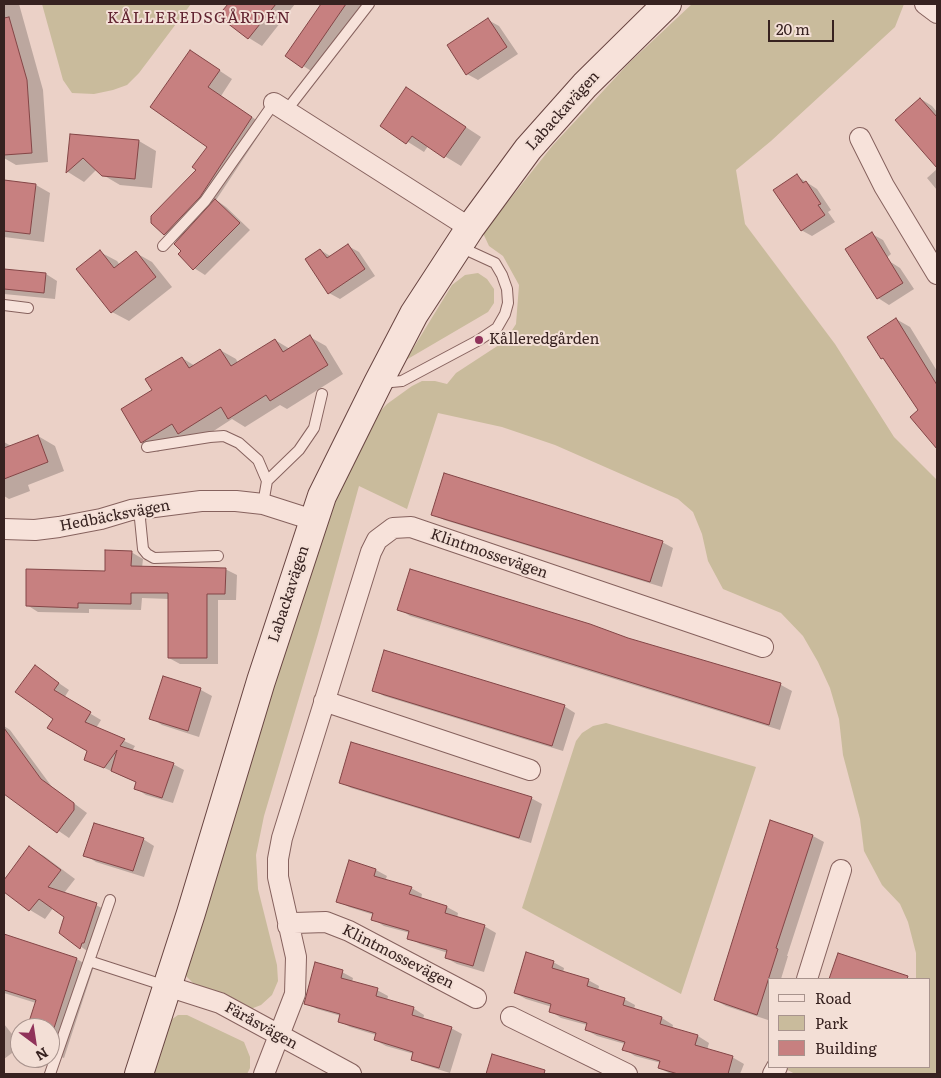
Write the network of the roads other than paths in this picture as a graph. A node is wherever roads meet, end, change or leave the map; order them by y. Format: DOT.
graph roads {
  1 [pos="369,4"];
  2 [pos="667,4"];
  3 [pos="925,4"];
  4 [pos="937,14"];
  5 [pos="280,107"];
  6 [pos="860,138"];
  7 [pos="464,237"];
  8 [pos="163,246"];
  9 [pos="937,274"];
  10 [pos="4,305"];
  11 [pos="28,308"];
  12 [pos="378,383"];
  13 [pos="322,394"];
  14 [pos="147,447"];
  15 [pos="267,481"];
  16 [pos="263,504"];
  17 [pos="139,509"];
  18 [pos="313,520"];
  19 [pos="4,529"];
  20 [pos="218,556"];
  21 [pos="763,647"];
  22 [pos="324,701"];
  23 [pos="530,770"];
  24 [pos="842,870"];
  25 [pos="110,900"];
  26 [pos="288,926"];
  27 [pos="89,961"];
  28 [pos="807,978"];
  29 [pos="167,986"];
  30 [pos="476,998"];
  31 [pos="511,1017"];
  32 [pos="278,1035"];
  33 [pos="50,1074"];
  34 [pos="139,1074"];
  35 [pos="264,1074"];
  36 [pos="351,1074"];
  37 [pos="627,1074"];
  1 -- 5 [label="lane"];
  2 -- 7 [label="street, Labackavägen"];
  3 -- 4 [label="street"];
  5 -- 7 [label="street"];
  5 -- 8 [label="lane"];
  6 -- 9 [label="street"];
  7 -- 12 [label="street, Labackavägen"];
  7 -- 12 [label="lane"];
  10 -- 11 [label="lane"];
  12 -- 18 [label="street, Labackavägen"];
  13 -- 15 [label="lane"];
  14 -- 15 [label="lane"];
  15 -- 16 [label="lane"];
  16 -- 17 [label="street, Hedbäcksvägen"];
  16 -- 18 [label="street, Hedbäcksvägen"];
  17 -- 19 [label="street, Hedbäcksvägen"];
  17 -- 20 [label="lane"];
  18 -- 29 [label="street, Labackavägen"];
  21 -- 22 [label="street, Klintmossevägen"];
  22 -- 23 [label="street"];
  22 -- 26 [label="street, Klintmossevägen"];
  24 -- 28 [label="street"];
  25 -- 27 [label="lane"];
  26 -- 30 [label="street, Klintmossevägen"];
  26 -- 32 [label="street, Klintmossevägen"];
  27 -- 29 [label="lane"];
  27 -- 33 [label="lane"];
  29 -- 32 [label="street, Färåsvägen"];
  29 -- 34 [label="street, Labackavägen"];
  31 -- 37 [label="street"];
  32 -- 35 [label="street, Klintmossevägen"];
  32 -- 36 [label="street, Färåsvägen"];
}
